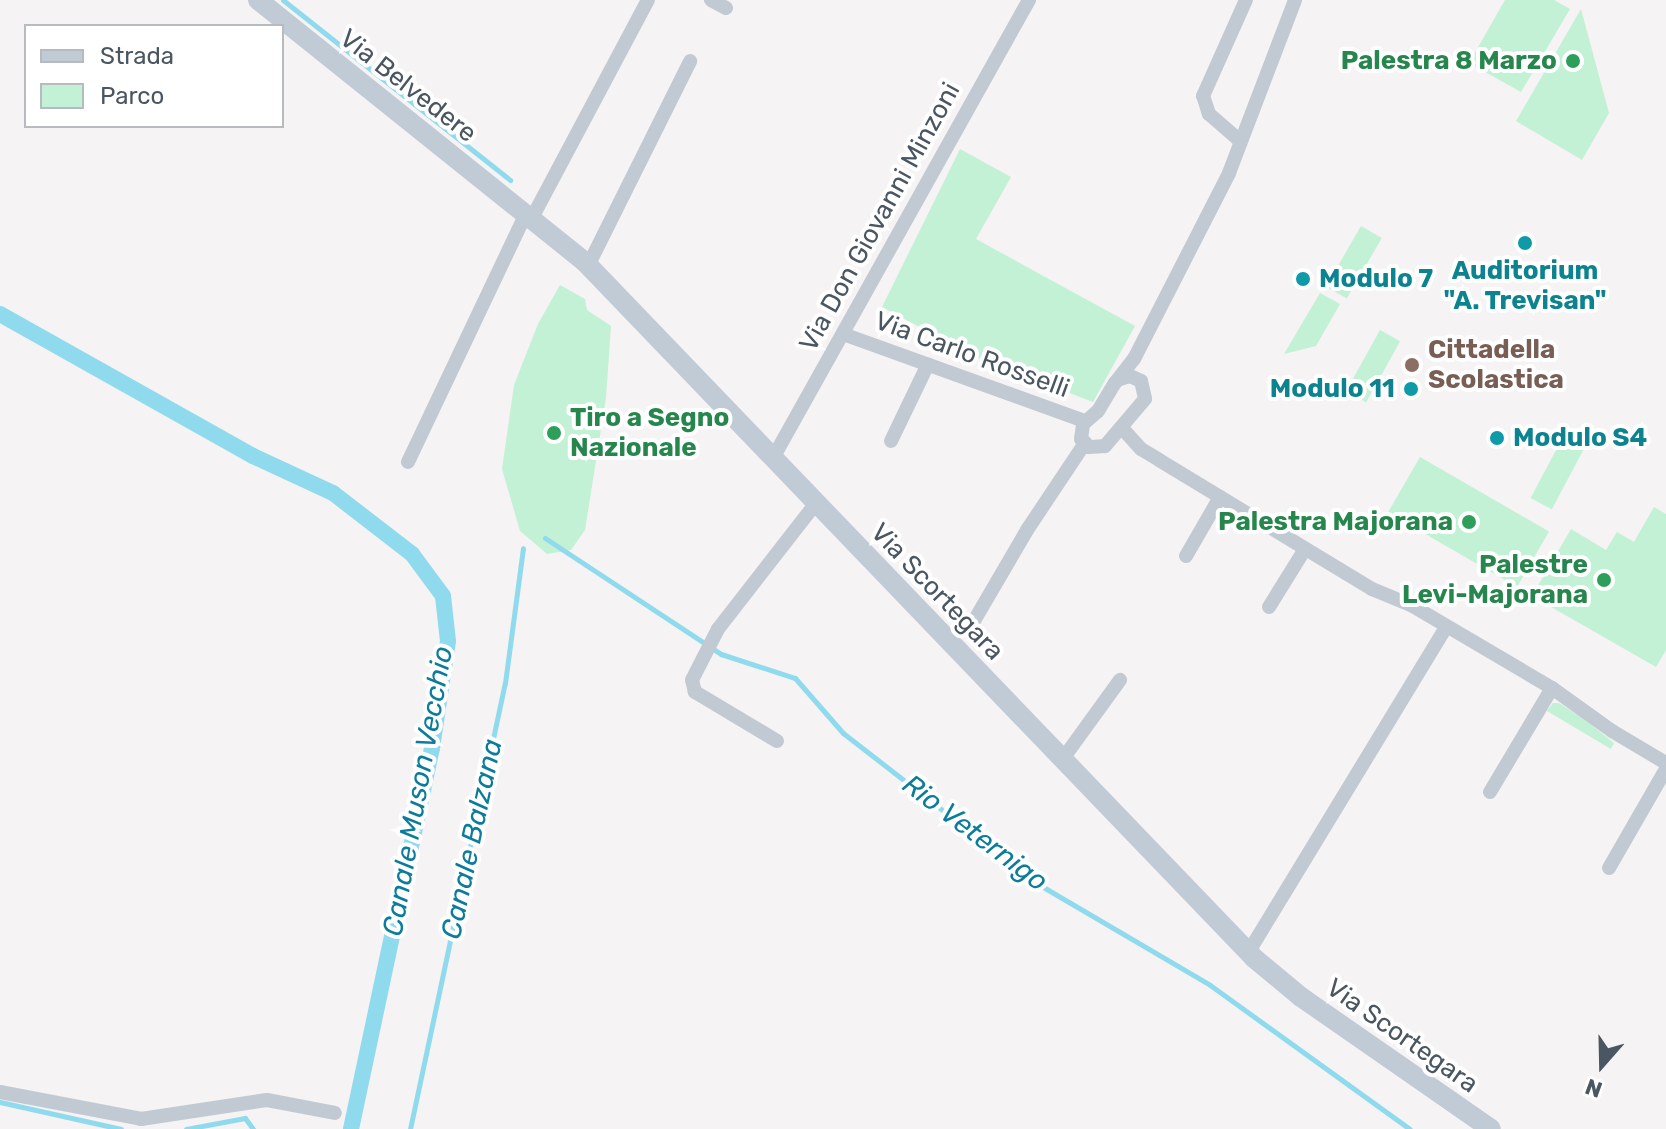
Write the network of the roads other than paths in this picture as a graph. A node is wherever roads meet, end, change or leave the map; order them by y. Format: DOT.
graph roads {
  1 [pos="258,0"];
  2 [pos="648,0"];
  3 [pos="711,0"];
  4 [pos="1029,0"];
  5 [pos="1246,0"];
  6 [pos="1295,0"];
  7 [pos="726,8"];
  8 [pos="690,61"];
  9 [pos="1239,140"];
  10 [pos="529,216"];
  11 [pos="588,266"];
  12 [pos="843,334"];
  13 [pos="1134,359"];
  14 [pos="928,364"];
  15 [pos="1120,379"];
  16 [pos="1141,381"];
  17 [pos="1085,421"];
  18 [pos="1122,428"];
  19 [pos="891,441"];
  20 [pos="1109,442"];
  21 [pos="1085,443"];
  22 [pos="1141,449"];
  23 [pos="773,458"];
  24 [pos="408,462"];
  25 [pos="1220,497"];
  26 [pos="816,503"];
  27 [pos="1305,549"];
  28 [pos="1186,556"];
  29 [pos="1269,607"];
  30 [pos="971,626"];
  31 [pos="1446,627"];
  32 [pos="1120,680"];
  33 [pos="1552,688"];
  34 [pos="777,741"];
  35 [pos="1062,760"];
  36 [pos="1666,763"];
  37 [pos="1666,769"];
  38 [pos="1490,792"];
  39 [pos="1609,868"];
  40 [pos="1248,953"];
  41 [pos="0,1092"];
  42 [pos="335,1113"];
  43 [pos="1491,1129"];
  1 -- 10 [label="street, Via Belvedere"];
  2 -- 10 [label="street"];
  3 -- 7 [label="street"];
  4 -- 12 [label="street, Via Don Giovanni Minzoni"];
  5 -- 9 [label="street"];
  6 -- 9 [label="street, Via Carlo Rosselli"];
  8 -- 11 [label="street"];
  9 -- 13 [label="street, Via Carlo Rosselli"];
  10 -- 11 [label="street, Via Scortegara"];
  10 -- 24 [label="street"];
  11 -- 23 [label="street, Via Scortegara"];
  12 -- 14 [label="street, Via Carlo Rosselli"];
  12 -- 23 [label="street, Via Don Giovanni Minzoni"];
  13 -- 15 [label="street, Via Carlo Rosselli"];
  13 -- 16 [label="street"];
  14 -- 17 [label="street, Via Carlo Rosselli"];
  14 -- 19 [label="street"];
  15 -- 16 [label="street"];
  15 -- 17 [label="street, Via Carlo Rosselli"];
  16 -- 18 [label="street"];
  17 -- 21 [label="street, Via Carlo Rosselli"];
  18 -- 20 [label="street"];
  18 -- 22 [label="street"];
  20 -- 21 [label="street"];
  20 -- 22 [label="street"];
  21 -- 30 [label="street"];
  22 -- 25 [label="street"];
  23 -- 26 [label="street, Via Scortegara"];
  25 -- 27 [label="street"];
  25 -- 28 [label="street"];
  26 -- 34 [label="street"];
  26 -- 35 [label="street, Via Scortegara"];
  27 -- 29 [label="street"];
  27 -- 31 [label="street"];
  31 -- 33 [label="street"];
  31 -- 40 [label="street"];
  32 -- 35 [label="street"];
  33 -- 36 [label="street"];
  33 -- 38 [label="street"];
  35 -- 40 [label="street, Via Scortegara"];
  37 -- 39 [label="street"];
  40 -- 43 [label="street, Via Scortegara"];
  41 -- 42 [label="street"];
}
